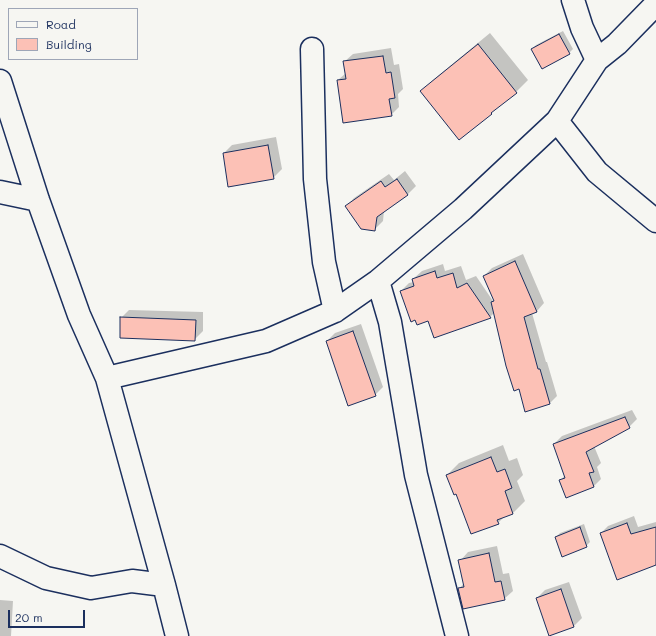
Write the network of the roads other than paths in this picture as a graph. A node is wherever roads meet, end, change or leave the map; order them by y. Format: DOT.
graph roads {
  1 [pos="573,0"];
  2 [pos="656,4"];
  3 [pos="312,49"];
  4 [pos="597,60"];
  5 [pos="0,81"];
  6 [pos="557,121"];
  7 [pos="0,192"];
  8 [pos="38,200"];
  9 [pos="656,221"];
  10 [pos="378,281"];
  11 [pos="335,311"];
  12 [pos="107,378"];
  13 [pos="0,556"];
  14 [pos="164,585"];
  15 [pos="177,636"];
  16 [pos="457,636"];
  1 -- 4 [label="street"];
  2 -- 4 [label="street"];
  3 -- 11 [label="street"];
  4 -- 6 [label="street"];
  5 -- 8 [label="street"];
  6 -- 9 [label="street"];
  6 -- 10 [label="street"];
  7 -- 8 [label="street"];
  8 -- 12 [label="street"];
  10 -- 11 [label="street"];
  10 -- 16 [label="street"];
  11 -- 12 [label="street"];
  12 -- 14 [label="street"];
  13 -- 14 [label="street"];
  14 -- 15 [label="street"];
}
